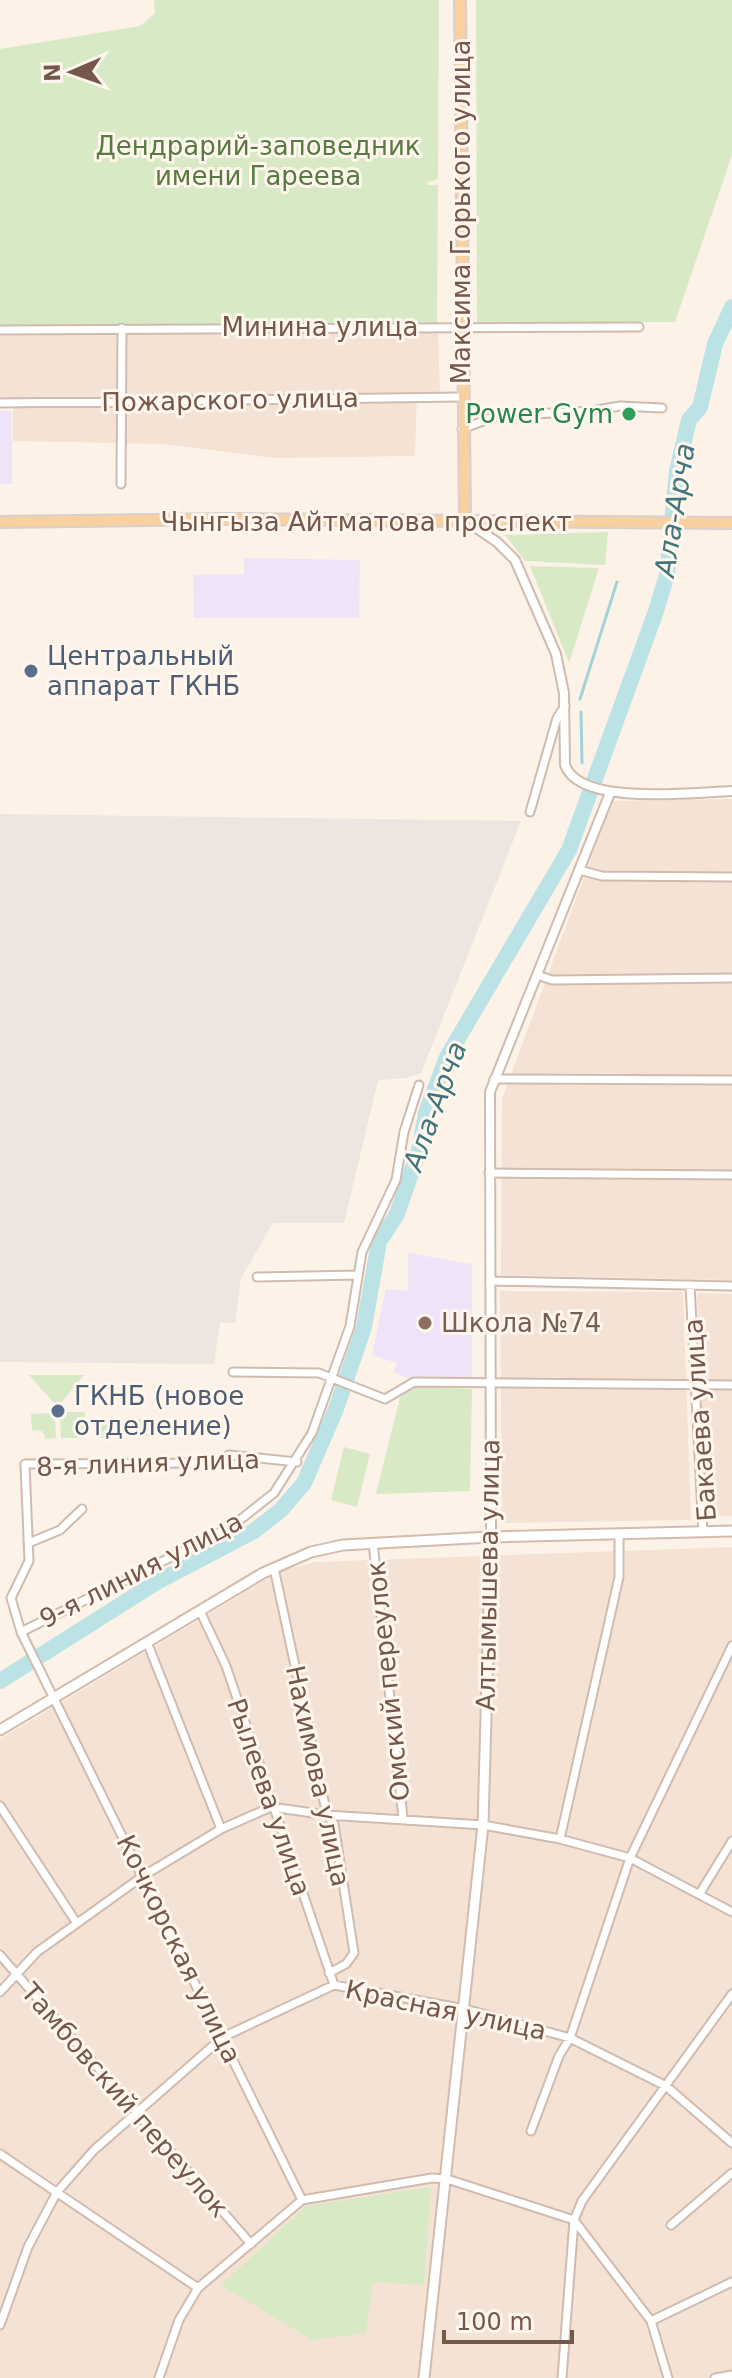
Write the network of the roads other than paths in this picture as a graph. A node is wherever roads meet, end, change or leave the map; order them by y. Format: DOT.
graph roads {
  1 [pos="460,0"];
  2 [pos="461,327"];
  3 [pos="639,327"];
  4 [pos="122,328"];
  5 [pos="0,330"];
  6 [pos="461,397"];
  7 [pos="121,402"];
  8 [pos="0,403"];
  9 [pos="662,408"];
  10 [pos="462,429"];
  11 [pos="121,484"];
  12 [pos="465,521"];
  13 [pos="0,522"];
  14 [pos="732,523"];
  15 [pos="565,706"];
  16 [pos="732,791"];
  17 [pos="607,792"];
  18 [pos="530,812"];
  19 [pos="579,870"];
  20 [pos="732,877"];
  21 [pos="537,975"];
  22 [pos="732,978"];
  23 [pos="494,1079"];
  24 [pos="732,1080"];
  25 [pos="419,1085"];
  26 [pos="489,1173"];
  27 [pos="731,1177"];
  28 [pos="358,1275"];
  29 [pos="257,1277"];
  30 [pos="490,1281"];
  31 [pos="690,1285"];
  32 [pos="732,1286"];
  33 [pos="233,1372"];
  34 [pos="332,1378"];
  35 [pos="694,1383"];
  36 [pos="490,1384"];
  37 [pos="732,1385"];
  38 [pos="297,1462"];
  39 [pos="82,1509"];
  40 [pos="732,1531"];
  41 [pos="703,1532"];
  42 [pos="619,1535"];
  43 [pos="491,1537"];
  44 [pos="31,1542"];
  45 [pos="373,1543"];
  46 [pos="274,1568"];
  47 [pos="200,1611"];
  48 [pos="21,1632"];
  49 [pos="147,1642"];
  50 [pos="732,1646"];
  51 [pos="53,1699"];
  52 [pos="0,1730"];
  53 [pos="0,1806"];
  54 [pos="271,1807"];
  55 [pos="327,1815"];
  56 [pos="403,1818"];
  57 [pos="483,1825"];
  58 [pos="221,1829"];
  59 [pos="560,1839"];
  60 [pos="732,1841"];
  61 [pos="630,1858"];
  62 [pos="143,1876"];
  63 [pos="700,1893"];
  64 [pos="732,1912"];
  65 [pos="76,1922"];
  66 [pos="0,1955"];
  67 [pos="329,1973"];
  68 [pos="17,1975"];
  69 [pos="334,1985"];
  70 [pos="0,1992"];
  71 [pos="732,1994"];
  72 [pos="465,2009"];
  73 [pos="223,2037"];
  74 [pos="570,2038"];
  75 [pos="666,2086"];
  76 [pos="134,2113"];
  77 [pos="531,2131"];
  78 [pos="732,2143"];
  79 [pos="0,2154"];
  80 [pos="732,2173"];
  81 [pos="447,2179"];
  82 [pos="57,2192"];
  83 [pos="302,2200"];
  84 [pos="574,2220"];
  85 [pos="671,2225"];
  86 [pos="251,2244"];
  87 [pos="732,2282"];
  88 [pos="198,2288"];
  89 [pos="651,2321"];
  90 [pos="0,2325"];
  91 [pos="732,2375"];
  92 [pos="159,2378"];
  93 [pos="424,2378"];
  94 [pos="562,2378"];
  95 [pos="668,2378"];
  96 [pos="715,2378"];
  1 -- 2 [label="main road, Максима Горького улица"];
  2 -- 3 [label="street, Минина улица"];
  2 -- 4 [label="street, Минина улица"];
  2 -- 6 [label="main road, Максима Горького улица"];
  4 -- 5 [label="street, Минина улица"];
  4 -- 7 [label="street"];
  6 -- 7 [label="street, Пожарского улица"];
  6 -- 10 [label="main road, Максима Горького улица"];
  7 -- 8 [label="street, Пожарского улица"];
  7 -- 11 [label="street"];
  9 -- 10 [label="street"];
  10 -- 12 [label="main road, Максима Горького улица"];
  12 -- 13 [label="main road, Чынгыза Айтматова проспект"];
  12 -- 14 [label="main road, Чынгыза Айтматова проспект"];
  12 -- 15 [label="street"];
  15 -- 17 [label="street"];
  15 -- 18 [label="street"];
  16 -- 17 [label="street"];
  17 -- 19 [label="street, Алтымышева улица"];
  19 -- 20 [label="street"];
  19 -- 21 [label="street, Алтымышева улица"];
  21 -- 22 [label="street"];
  21 -- 23 [label="street, Алтымышева улица"];
  23 -- 24 [label="street"];
  23 -- 26 [label="street, Алтымышева улица"];
  25 -- 28 [label="street, 9-я линия улица"];
  26 -- 27 [label="street"];
  26 -- 30 [label="street, Алтымышева улица"];
  28 -- 29 [label="street"];
  28 -- 34 [label="street, 9-я линия улица"];
  30 -- 31 [label="street"];
  30 -- 36 [label="street, Алтымышева улица"];
  31 -- 32 [label="street"];
  31 -- 35 [label="street, Бакаева улица"];
  33 -- 34 [label="street"];
  34 -- 36 [label="street"];
  34 -- 38 [label="street, 9-я линия улица"];
  35 -- 36 [label="street"];
  35 -- 37 [label="street"];
  35 -- 41 [label="street, Бакаева улица"];
  36 -- 43 [label="street, Алтымышева улица"];
  38 -- 44 [label="street, 8-я линия улица"];
  38 -- 48 [label="street, 9-я линия улица"];
  39 -- 44 [label="street"];
  40 -- 41 [label="main road, Бакаева улица"];
  41 -- 42 [label="main road"];
  42 -- 43 [label="main road"];
  42 -- 59 [label="street"];
  43 -- 45 [label="main road"];
  43 -- 57 [label="main road, Алтымышева улица"];
  44 -- 48 [label="street, 8-я линия улица"];
  45 -- 46 [label="main road"];
  45 -- 56 [label="street, Омский переулок"];
  46 -- 47 [label="main road"];
  46 -- 55 [label="street, Нахимова улица"];
  47 -- 49 [label="main road"];
  47 -- 54 [label="street, Рылеева улица"];
  48 -- 51 [label="street, 9-я линия улица"];
  49 -- 51 [label="main road"];
  49 -- 58 [label="street"];
  50 -- 61 [label="street"];
  51 -- 52 [label="main road"];
  51 -- 62 [label="street, Кочкорская улица"];
  53 -- 65 [label="street"];
  54 -- 55 [label="street"];
  54 -- 58 [label="street"];
  54 -- 67 [label="street, Рылеева улица"];
  55 -- 56 [label="street"];
  55 -- 67 [label="street, Нахимова улица"];
  56 -- 57 [label="street"];
  57 -- 59 [label="street"];
  57 -- 72 [label="main road, Алтымышева улица"];
  58 -- 62 [label="street"];
  59 -- 61 [label="street"];
  60 -- 63 [label="street"];
  61 -- 63 [label="street"];
  61 -- 74 [label="street"];
  62 -- 65 [label="street"];
  62 -- 73 [label="street, Кочкорская улица"];
  63 -- 64 [label="street"];
  65 -- 68 [label="street"];
  66 -- 68 [label="street, Тамбовский переулок"];
  67 -- 69 [label="street, Рылеева улица"];
  68 -- 70 [label="street"];
  68 -- 76 [label="street, Тамбовский переулок"];
  69 -- 72 [label="street, Красная улица"];
  69 -- 73 [label="street, Красная улица"];
  71 -- 75 [label="street"];
  72 -- 74 [label="street, Красная улица"];
  72 -- 81 [label="main road, Алтымышева улица"];
  73 -- 76 [label="street, Красная улица"];
  73 -- 83 [label="street, Кочкорская улица"];
  74 -- 75 [label="street, Красная улица"];
  74 -- 77 [label="street"];
  75 -- 78 [label="street, Красная улица"];
  75 -- 84 [label="street"];
  76 -- 82 [label="street, Красная улица"];
  76 -- 86 [label="street, Тамбовский переулок"];
  79 -- 82 [label="street"];
  80 -- 85 [label="street"];
  81 -- 83 [label="street"];
  81 -- 84 [label="street"];
  81 -- 93 [label="main road, Алтымышева улица"];
  82 -- 88 [label="street"];
  82 -- 90 [label="street, Красная улица"];
  83 -- 86 [label="street"];
  84 -- 89 [label="street"];
  84 -- 94 [label="street"];
  86 -- 88 [label="street"];
  87 -- 89 [label="street"];
  88 -- 92 [label="street"];
  89 -- 95 [label="street"];
  91 -- 96 [label="street"];
}
